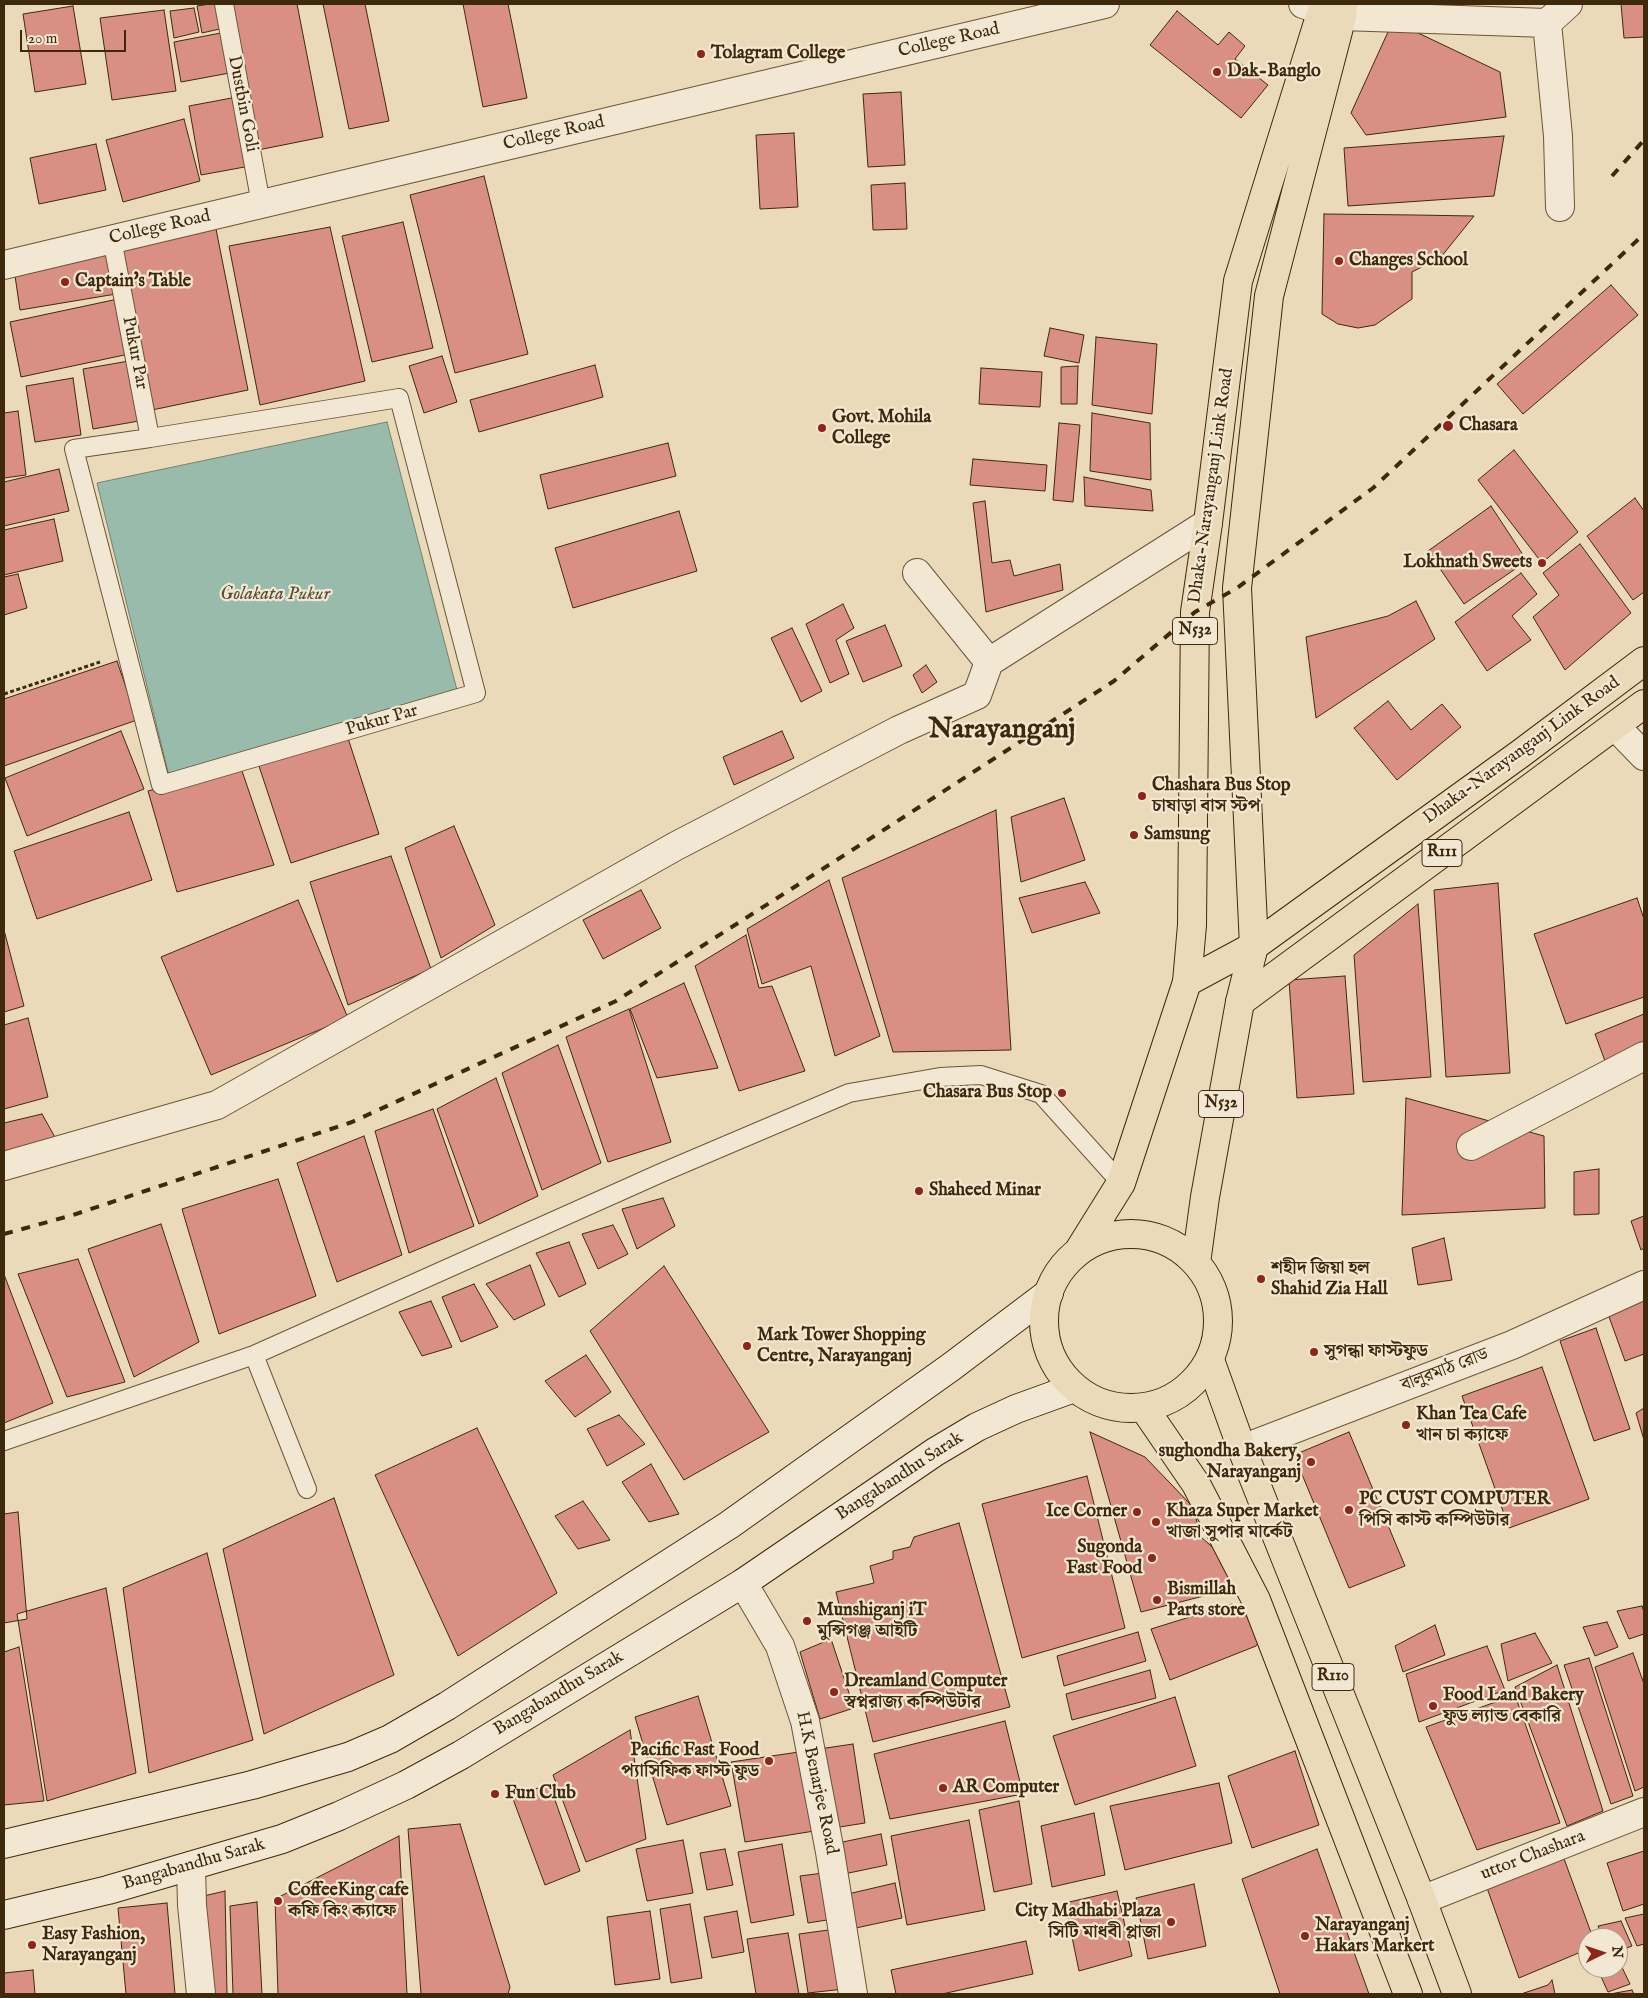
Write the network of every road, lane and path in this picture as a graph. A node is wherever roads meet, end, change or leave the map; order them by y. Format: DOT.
graph roads {
  1 [pos="224,4"];
  2 [pos="1105,4"];
  3 [pos="1568,4"];
  4 [pos="1327,7"];
  5 [pos="1547,23"];
  6 [pos="261,204"];
  7 [pos="1560,207"];
  8 [pos="112,239"];
  9 [pos="4,265"];
  10 [pos="150,438"];
  11 [pos="1208,523"];
  12 [pos="917,574"];
  13 [pos="126,653"];
  14 [pos="1644,661"];
  15 [pos="989,662"];
  16 [pos="4,694"];
  17 [pos="1644,704"];
  18 [pos="1615,726"];
  19 [pos="1644,756"];
  20 [pos="1254,946"];
  21 [pos="1186,982"];
  22 [pos="1240,1002"];
  23 [pos="1644,1056"];
  24 [pos="1472,1146"];
  25 [pos="4,1166"];
  26 [pos="1121,1183"];
  27 [pos="1078,1252"];
  28 [pos="1196,1263"];
  29 [pos="1644,1286"];
  30 [pos="1049,1293"];
  31 [pos="254,1355"];
  32 [pos="1210,1360"];
  33 [pos="1074,1388"];
  34 [pos="1144,1408"];
  35 [pos="4,1441"];
  36 [pos="1242,1449"];
  37 [pos="307,1489"];
  38 [pos="743,1583"];
  39 [pos="1644,1812"];
  40 [pos="4,1844"];
  41 [pos="191,1866"];
  42 [pos="1422,1900"];
  43 [pos="4,1915"];
  44 [pos="201,1994"];
  45 [pos="853,1994"];
  46 [pos="1408,1994"];
  47 [pos="1457,1994"];
  1 -- 6 [label="lane, Dustbin Goli"];
  2 -- 6 [label="street, College Road"];
  3 -- 5 [label="street"];
  4 -- 5 [label="street"];
  4 -- 11 [label="main road, Dhaka-Narayanganj Link Road / N532"];
  4 -- 20 [label="main road, Dhaka-Narayanganj Link Road / N532"];
  5 -- 7 [label="street"];
  6 -- 8 [label="street, College Road"];
  8 -- 9 [label="street, College Road"];
  8 -- 10 [label="lane, Pukur Par"];
  10 -- 13 [label="lane, Pukur Par"];
  10 -- 13 [label="lane, Pukur Par"];
  11 -- 15 [label="street"];
  11 -- 21 [label="main road, Dhaka-Narayanganj Link Road / N532"];
  12 -- 15 [label="street"];
  13 -- 16 [label="path"];
  14 -- 20 [label="main road, Dhaka-Narayanganj Link Road / R111"];
  15 -- 25 [label="street"];
  17 -- 18 [label="main road, Dhaka-Narayanganj Link Road / R111"];
  18 -- 19 [label="street"];
  18 -- 22 [label="main road, Dhaka-Narayanganj Link Road / R111"];
  20 -- 21 [label="main road, Dhaka-Narayanganj Link Road"];
  20 -- 22 [label="main road, Dhaka-Narayanganj Link Road / N532"];
  21 -- 26 [label="main road, Dhaka-Narayanganj Link Road / N532"];
  22 -- 28 [label="main road, Dhaka-Narayanganj Link Road / N532"];
  23 -- 24 [label="street"];
  26 -- 27 [label="main road, Dhaka-Narayanganj Link Road / N532"];
  26 -- 31 [label="lane"];
  27 -- 28 [label="main road"];
  27 -- 30 [label="main road"];
  28 -- 32 [label="main road"];
  29 -- 36 [label="street, বালুরমাঠ রোড"];
  30 -- 33 [label="main road"];
  30 -- 40 [label="street"];
  31 -- 35 [label="lane"];
  31 -- 37 [label="lane"];
  32 -- 34 [label="main road"];
  32 -- 36 [label="main road, R110"];
  33 -- 34 [label="main road"];
  33 -- 38 [label="street, Bangabandhu Sarak"];
  34 -- 46 [label="main road, R110"];
  36 -- 42 [label="main road, R110"];
  38 -- 41 [label="street, Bangabandhu Sarak"];
  38 -- 45 [label="street, H.K Benarjee Road"];
  39 -- 42 [label="street, uttor Chashara"];
  41 -- 43 [label="street, Bangabandhu Sarak"];
  41 -- 44 [label="street"];
  42 -- 47 [label="main road, R110"];
}
